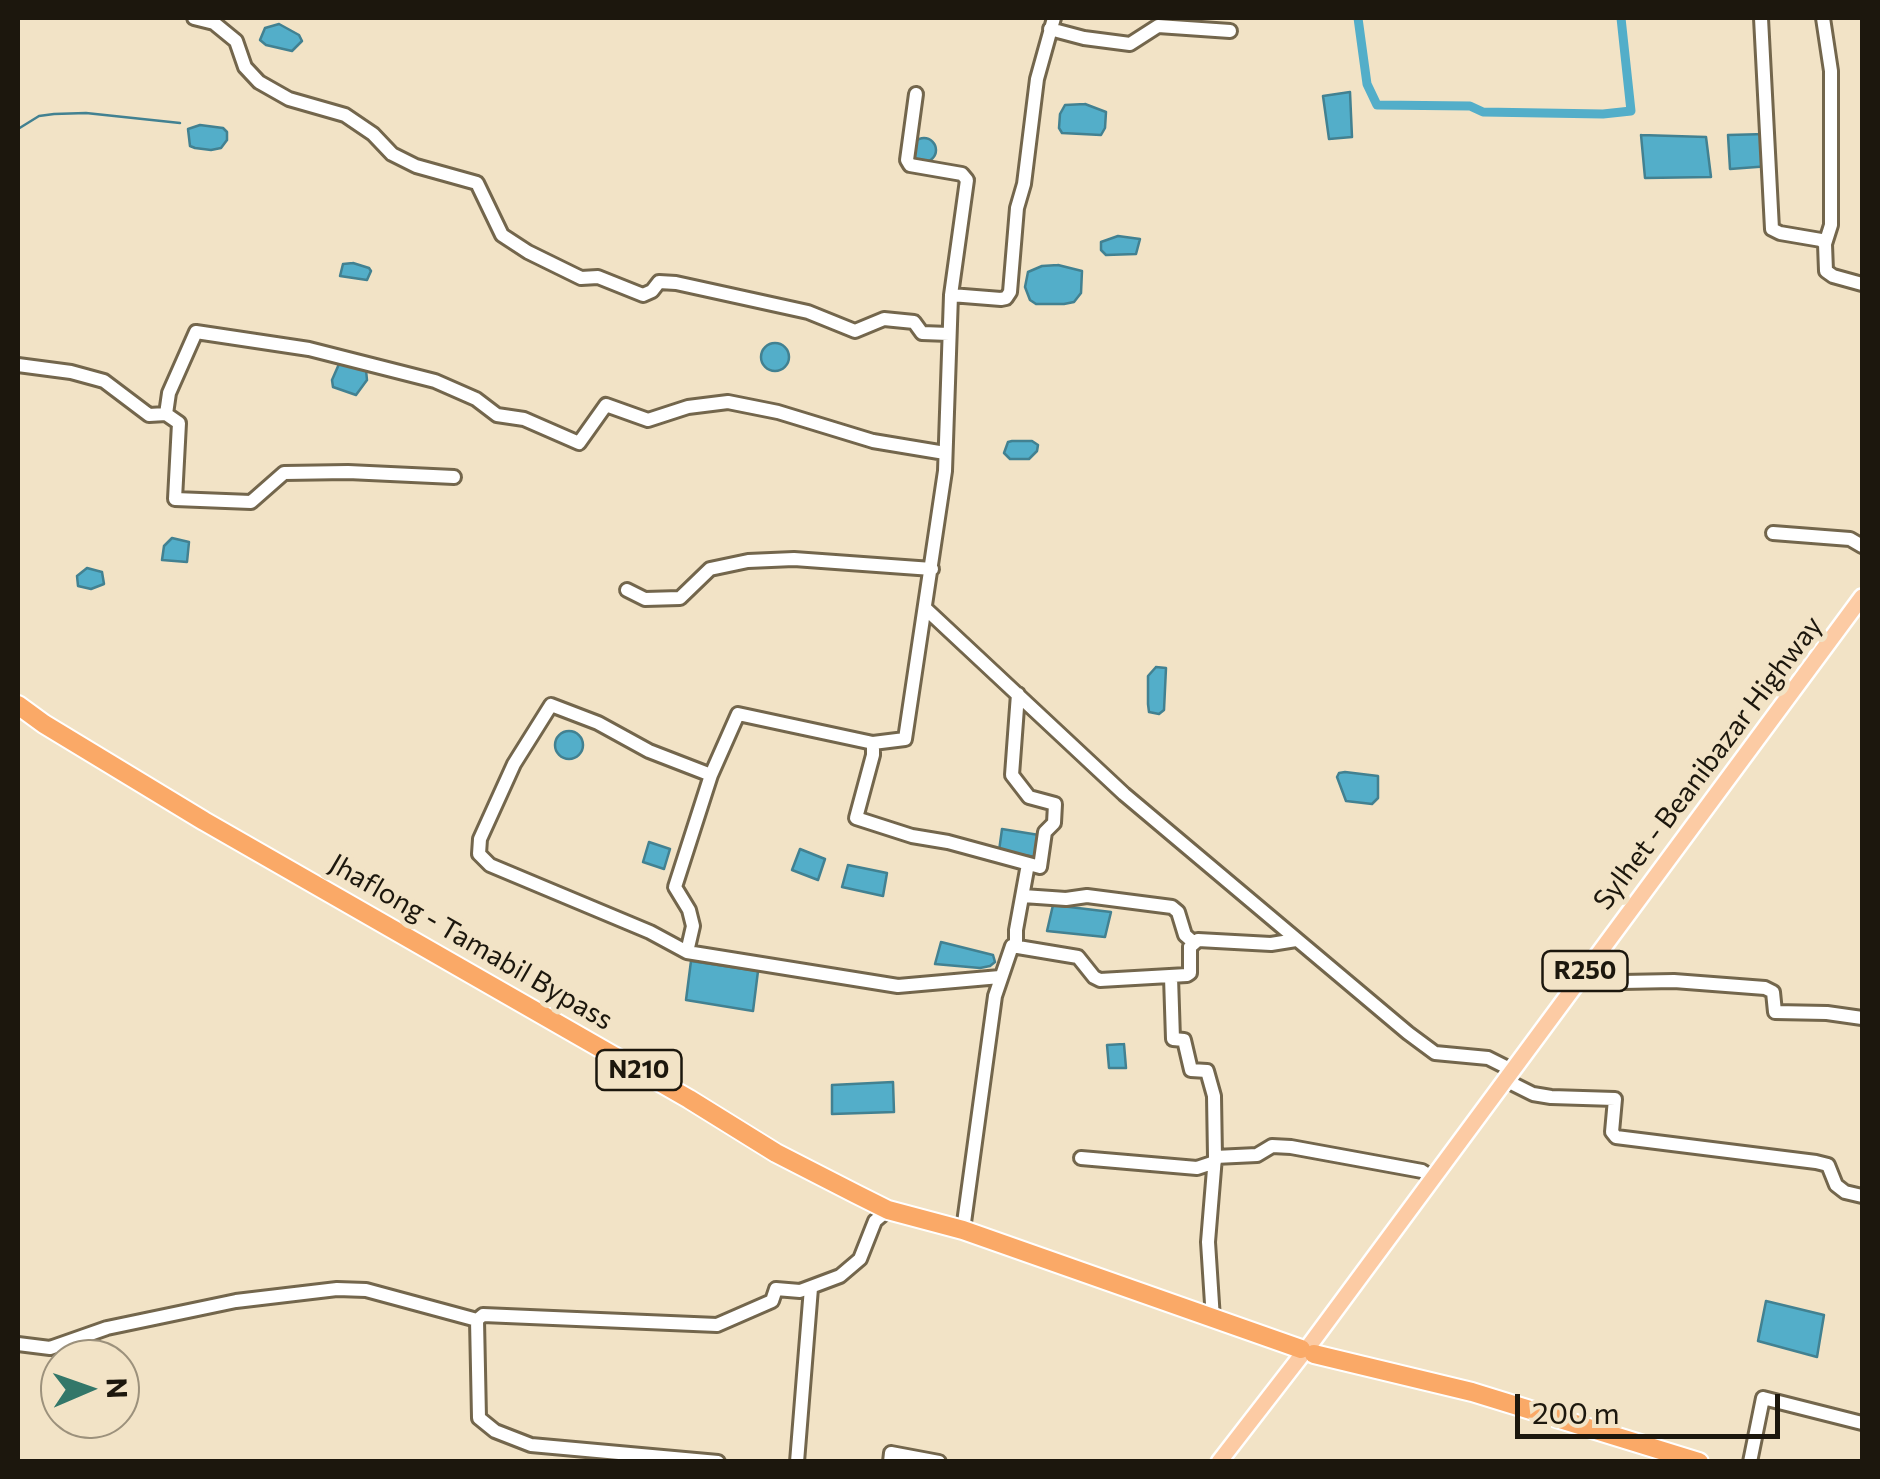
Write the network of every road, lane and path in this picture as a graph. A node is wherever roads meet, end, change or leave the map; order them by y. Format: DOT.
graph roads {
  1 [pos="194,18"];
  2 [pos="1761,18"];
  3 [pos="1823,18"];
  4 [pos="1052,23"];
  5 [pos="1230,31"];
  6 [pos="916,94"];
  7 [pos="1825,244"];
  8 [pos="1862,284"];
  9 [pos="951,295"];
  10 [pos="949,334"];
  11 [pos="18,365"];
  12 [pos="166,414"];
  13 [pos="945,454"];
  14 [pos="454,478"];
  15 [pos="1773,533"];
  16 [pos="1862,546"];
  17 [pos="932,569"];
  18 [pos="626,590"];
  19 [pos="1862,597"];
  20 [pos="926,609"];
  21 [pos="1862,609"];
  22 [pos="1018,694"];
  23 [pos="18,705"];
  24 [pos="874,743"];
  25 [pos="711,776"];
  26 [pos="1028,864"];
  27 [pos="1022,896"];
  28 [pos="1296,940"];
  29 [pos="1193,942"];
  30 [pos="1016,946"];
  31 [pos="687,952"];
  32 [pos="1595,968"];
  33 [pos="1000,977"];
  34 [pos="1171,977"];
  35 [pos="1862,1018"];
  36 [pos="1512,1076"];
  37 [pos="1081,1158"];
  38 [pos="1215,1160"];
  39 [pos="1433,1178"];
  40 [pos="1862,1196"];
  41 [pos="888,1210"];
  42 [pos="963,1230"];
  43 [pos="811,1288"];
  44 [pos="478,1320"];
  45 [pos="1214,1320"];
  46 [pos="18,1344"];
  47 [pos="1308,1353"];
  48 [pos="1862,1423"];
  49 [pos="718,1462"];
  50 [pos="797,1462"];
  51 [pos="890,1462"];
  52 [pos="939,1462"];
  53 [pos="1219,1462"];
  54 [pos="1227,1462"];
  55 [pos="1699,1462"];
  56 [pos="1750,1462"];
  1 -- 10 [label="street"];
  2 -- 7 [label="street"];
  3 -- 7 [label="street"];
  4 -- 5 [label="street"];
  4 -- 9 [label="street"];
  6 -- 9 [label="street"];
  7 -- 8 [label="street"];
  9 -- 10 [label="street"];
  10 -- 13 [label="street"];
  11 -- 12 [label="street"];
  12 -- 13 [label="street"];
  12 -- 14 [label="street"];
  13 -- 17 [label="street"];
  15 -- 16 [label="street"];
  17 -- 18 [label="street"];
  17 -- 20 [label="street"];
  19 -- 36 [label="main road, Sylhet - Beanibazar Highway / R250"];
  20 -- 22 [label="street"];
  20 -- 24 [label="street"];
  21 -- 32 [label="main road, Sylhet - Beanibazar Highway / R250"];
  22 -- 26 [label="street"];
  22 -- 28 [label="street"];
  23 -- 41 [label="highway, Jhaflong - Tamabil Bypass / N210"];
  24 -- 25 [label="street"];
  24 -- 26 [label="street"];
  25 -- 31 [label="street"];
  25 -- 31 [label="street"];
  26 -- 27 [label="street"];
  27 -- 29 [label="street"];
  27 -- 30 [label="street"];
  28 -- 29 [label="street"];
  28 -- 36 [label="street"];
  29 -- 34 [label="street"];
  30 -- 33 [label="street"];
  30 -- 34 [label="street"];
  31 -- 33 [label="street"];
  32 -- 35 [label="street"];
  32 -- 36 [label="main road, Sylhet - Beanibazar Highway / R250"];
  33 -- 42 [label="street"];
  34 -- 38 [label="street"];
  36 -- 39 [label="main road, Sylhet - Beanibazar Highway / R250"];
  36 -- 40 [label="street"];
  36 -- 47 [label="main road, Sylhet - Beanibazar Highway / R250"];
  37 -- 38 [label="street"];
  38 -- 39 [label="street"];
  38 -- 45 [label="street"];
  39 -- 47 [label="main road, Sylhet - Beanibazar Highway / R250"];
  41 -- 42 [label="highway, Jhaflong - Tamabil Bypass / N210"];
  41 -- 43 [label="street"];
  42 -- 45 [label="highway, Jhaflong - Tamabil Bypass / N210"];
  43 -- 44 [label="street"];
  43 -- 50 [label="street"];
  44 -- 46 [label="street"];
  44 -- 49 [label="street"];
  45 -- 47 [label="highway, Jhaflong - Tamabil Bypass / N210"];
  47 -- 53 [label="main road, R250"];
  47 -- 54 [label="main road, R250"];
  47 -- 55 [label="highway, Jhaflong - Tamabil Bypass / N210"];
  48 -- 56 [label="street"];
  51 -- 52 [label="street"];
}
